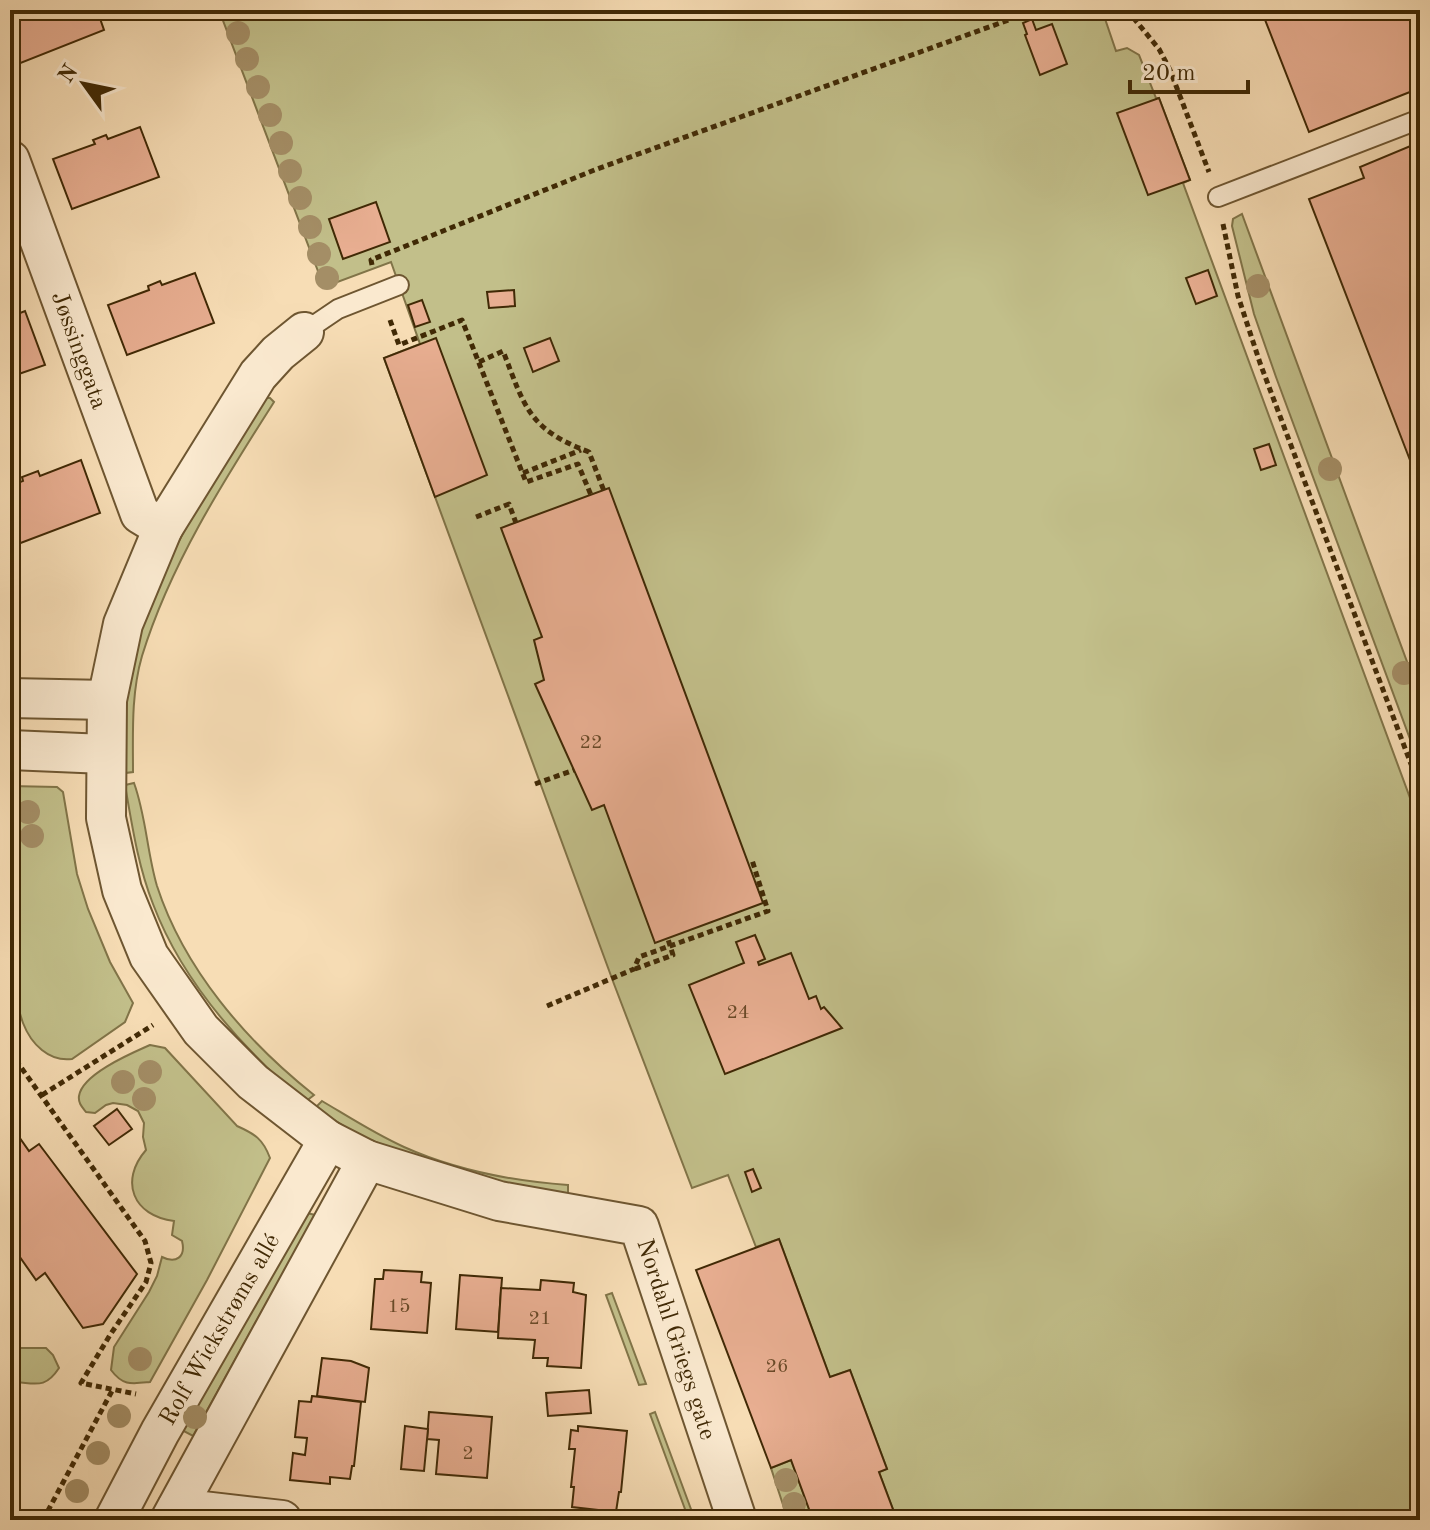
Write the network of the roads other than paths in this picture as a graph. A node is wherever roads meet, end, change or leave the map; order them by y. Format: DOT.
graph roads {
  1 [pos="1420,119"];
  2 [pos="10,160"];
  3 [pos="1218,197"];
  4 [pos="399,285"];
  5 [pos="304,332"];
  6 [pos="163,528"];
  7 [pos="10,698"];
  8 [pos="107,700"];
  9 [pos="10,750"];
  10 [pos="105,754"];
  11 [pos="328,1140"];
  12 [pos="367,1160"];
  13 [pos="174,1514"];
  14 [pos="114,1520"];
  15 [pos="282,1520"];
  16 [pos="737,1520"];
  1 -- 3 [label="lane"];
  2 -- 6 [label="street, Jøssinggata"];
  4 -- 5 [label="lane"];
  5 -- 6 [label="street, Nordahl Griegs gate"];
  6 -- 8 [label="street, Nordahl Griegs gate"];
  7 -- 8 [label="street"];
  8 -- 10 [label="street, Nordahl Griegs gate"];
  9 -- 10 [label="street"];
  10 -- 11 [label="street, Nordahl Griegs gate"];
  11 -- 12 [label="street, Nordahl Griegs gate"];
  11 -- 14 [label="street, Rolf Wickstrøms allé"];
  12 -- 13 [label="street, Rolf Wickstrøms allé"];
  12 -- 16 [label="street, Nordahl Griegs gate"];
  13 -- 15 [label="street"];
}
